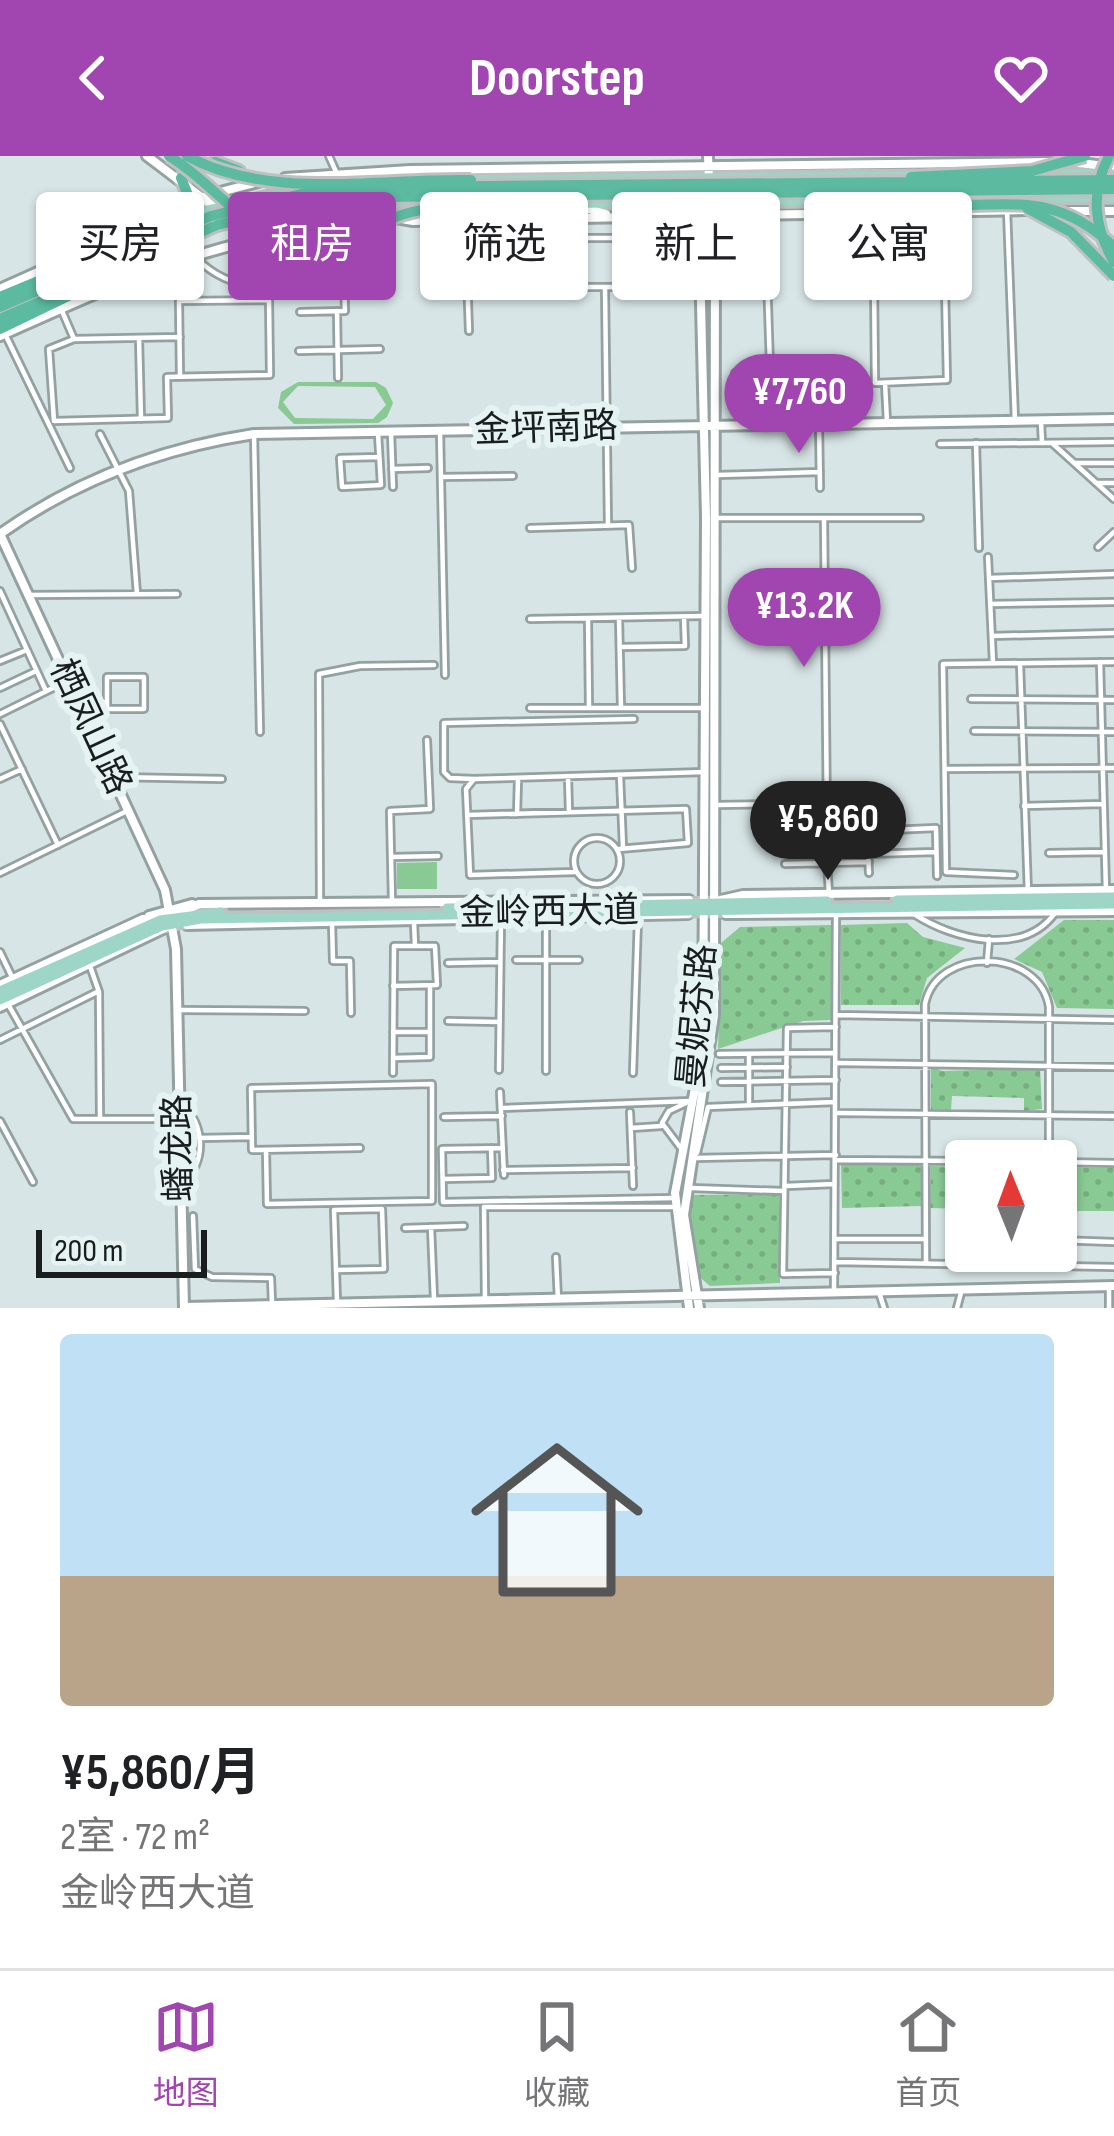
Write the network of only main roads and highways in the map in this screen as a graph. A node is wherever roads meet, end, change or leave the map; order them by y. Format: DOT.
graph roads {
  1 [pos="170,156"];
  2 [pos="187,156"];
  3 [pos="1071,156"];
  4 [pos="1085,156"];
  5 [pos="1109,156"];
  6 [pos="210,159"];
  7 [pos="1032,171"];
  8 [pos="1114,174"];
  9 [pos="182,178"];
  10 [pos="334,179"];
  11 [pos="889,188"];
  12 [pos="643,191"];
  13 [pos="186,192"];
  14 [pos="1114,193"];
  15 [pos="1007,207"];
  16 [pos="204,212"];
  17 [pos="204,237"];
  18 [pos="1114,248"];
  19 [pos="1114,262"];
  20 [pos="1114,276"];
  21 [pos="36,281"];
  22 [pos="36,282"];
  23 [pos="0,298"];
  24 [pos="60,300"];
  25 [pos="62,300"];
  26 [pos="1,329"];
  27 [pos="1111,898"];
  28 [pos="711,907"];
  29 [pos="2,997"];
  1 -- 12 [label="highway, bridge"];
  2 -- 12 [label="highway, bridge"];
  3 -- 7 [label="highway, bridge"];
  4 -- 7 [label="highway, bridge"];
  5 -- 19 [label="highway, bridge"];
  6 -- 10 [label="highway"];
  7 -- 11 [label="highway, bridge"];
  8 -- 10 [label="main road"];
  8 -- 11 [label="highway, bridge"];
  9 -- 13 [label="highway"];
  10 -- 16 [label="main road"];
  11 -- 12 [label="highway, bridge"];
  11 -- 14 [label="highway, bridge"];
  11 -- 15 [label="highway, bridge"];
  12 -- 23 [label="highway, bridge"];
  12 -- 26 [label="highway, bridge"];
  14 -- 17 [label="main road"];
  15 -- 18 [label="highway, bridge"];
  15 -- 20 [label="highway, bridge"];
  21 -- 23 [label="highway"];
  22 -- 23 [label="main road"];
  24 -- 26 [label="main road"];
  25 -- 26 [label="highway"];
  27 -- 28 [label="main road, 金岭西大道"];
  27 -- 28 [label="main road, 金岭西大道"];
  28 -- 29 [label="main road, 金岭西大道"];
}
